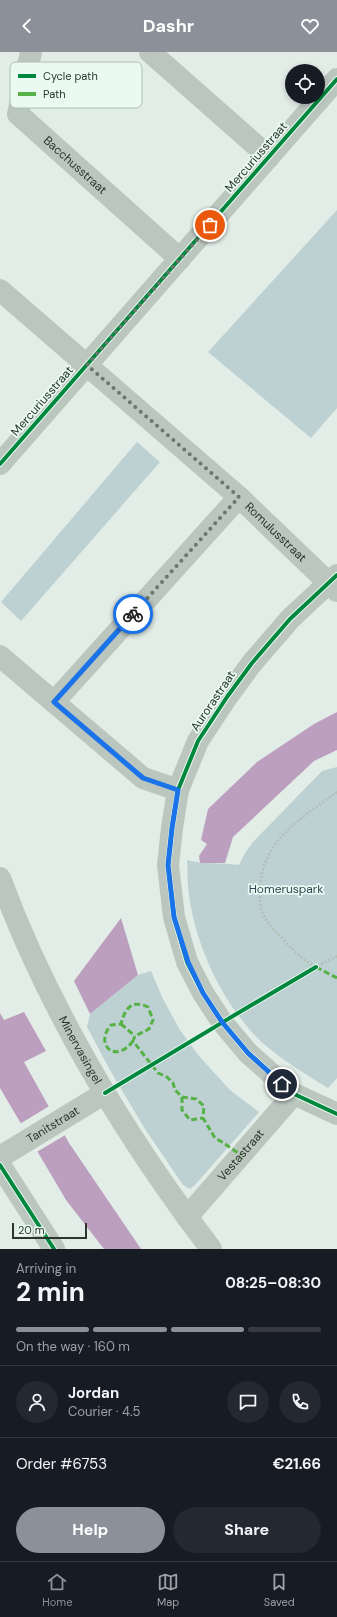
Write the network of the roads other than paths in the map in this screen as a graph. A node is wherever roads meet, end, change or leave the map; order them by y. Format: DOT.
graph roads {
  1 [pos="31,52"];
  2 [pos="150,52"];
  3 [pos="29,62"];
  4 [pos="337,79"];
  5 [pos="19,108"];
  6 [pos="269,157"];
  7 [pos="180,259"];
  8 [pos="0,290"];
  9 [pos="87,365"];
  10 [pos="0,464"];
  11 [pos="239,497"];
  12 [pos="334,583"];
  13 [pos="0,656"];
  14 [pos="54,702"];
  15 [pos="178,790"];
  16 [pos="0,878"];
  17 [pos="105,1093"];
  18 [pos="294,1094"];
  19 [pos="337,1114"];
  20 [pos="7,1152"];
  21 [pos="0,1165"];
  22 [pos="187,1217"];
  23 [pos="53,1249"];
  24 [pos="211,1249"];
  1 -- 3 [label="street, Bacchusstraat"];
  2 -- 6 [label="street"];
  4 -- 6 [label="street, Mercuriusstraat"];
  5 -- 7 [label="street, Bacchusstraat"];
  6 -- 7 [label="street, Mercuriusstraat"];
  7 -- 9 [label="street, Mercuriusstraat"];
  8 -- 9 [label="street, Romulusstraat"];
  9 -- 10 [label="street, Mercuriusstraat"];
  9 -- 11 [label="street, Romulusstraat"];
  11 -- 12 [label="street, Romulusstraat"];
  11 -- 14 [label="street"];
  12 -- 15 [label="street, Aurorastraat"];
  13 -- 14 [label="street"];
  14 -- 15 [label="street"];
  15 -- 18 [label="street, Aurorastraat"];
  16 -- 17 [label="street, Minervasingel"];
  17 -- 20 [label="street, Tanitstraat"];
  17 -- 22 [label="street, Minervasingel"];
  18 -- 19 [label="street, Aurorastraat"];
  18 -- 22 [label="street, Vestastraat"];
  21 -- 23 [label="street"];
  22 -- 24 [label="street, Minervasingel"];
}
